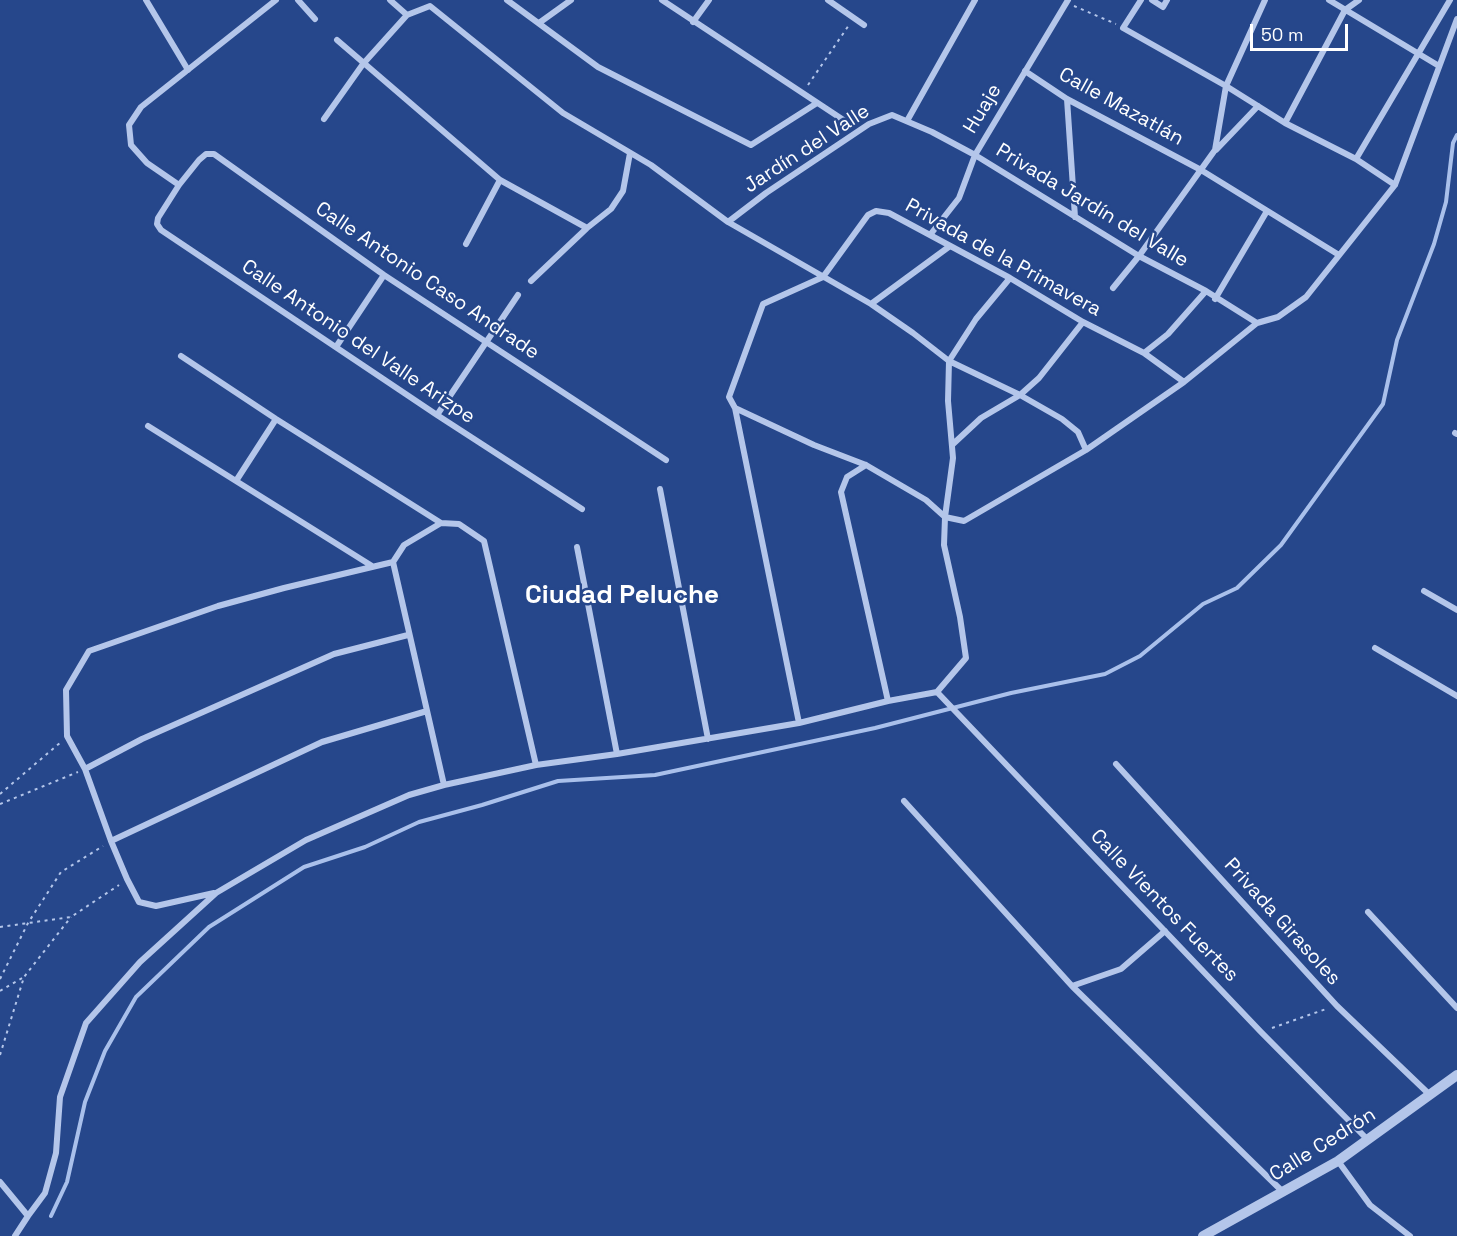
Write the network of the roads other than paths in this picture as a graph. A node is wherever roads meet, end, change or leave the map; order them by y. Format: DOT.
graph roads {
  1 [pos="146,0"];
  2 [pos="276,0"];
  3 [pos="298,0"];
  4 [pos="390,0"];
  5 [pos="507,0"];
  6 [pos="571,0"];
  7 [pos="662,0"];
  8 [pos="709,0"];
  9 [pos="830,0"];
  10 [pos="975,0"];
  11 [pos="1141,0"];
  12 [pos="1152,0"];
  13 [pos="1167,0"];
  14 [pos="1265,0"];
  15 [pos="1329,0"];
  16 [pos="1359,0"];
  17 [pos="1450,0"];
  18 [pos="1066,1"];
  19 [pos="1345,10"];
  20 [pos="407,15"];
  21 [pos="315,19"];
  22 [pos="1457,19"];
  23 [pos="693,22"];
  24 [pos="539,23"];
  25 [pos="864,25"];
  26 [pos="337,40"];
  27 [pos="1418,54"];
  28 [pos="363,64"];
  29 [pos="1439,66"];
  30 [pos="188,70"];
  31 [pos="1025,71"];
  32 [pos="1226,86"];
  33 [pos="1067,99"];
  34 [pos="817,103"];
  35 [pos="1258,106"];
  36 [pos="324,118"];
  37 [pos="907,121"];
  38 [pos="1285,123"];
  39 [pos="851,125"];
  40 [pos="1215,150"];
  41 [pos="630,153"];
  42 [pos="975,156"];
  43 [pos="1356,159"];
  44 [pos="1201,170"];
  45 [pos="500,180"];
  46 [pos="179,185"];
  47 [pos="1395,185"];
  48 [pos="1266,211"];
  49 [pos="1075,217"];
  50 [pos="728,222"];
  51 [pos="587,228"];
  52 [pos="930,235"];
  53 [pos="466,244"];
  54 [pos="950,246"];
  55 [pos="1339,255"];
  56 [pos="1139,256"];
  57 [pos="384,275"];
  58 [pos="823,277"];
  59 [pos="1010,278"];
  60 [pos="531,281"];
  61 [pos="1113,288"];
  62 [pos="1206,291"];
  63 [pos="518,295"];
  64 [pos="1215,299"];
  65 [pos="871,304"];
  66 [pos="1083,322"];
  67 [pos="1257,323"];
  68 [pos="486,342"];
  69 [pos="336,347"];
  70 [pos="1144,353"];
  71 [pos="181,356"];
  72 [pos="949,361"];
  73 [pos="1184,382"];
  74 [pos="1020,395"];
  75 [pos="735,408"];
  76 [pos="437,416"];
  77 [pos="276,419"];
  78 [pos="148,426"];
  79 [pos="952,445"];
  80 [pos="1086,450"];
  81 [pos="666,460"];
  82 [pos="866,465"];
  83 [pos="236,480"];
  84 [pos="660,489"];
  85 [pos="582,509"];
  86 [pos="945,517"];
  87 [pos="441,523"];
  88 [pos="577,547"];
  89 [pos="393,562"];
  90 [pos="372,566"];
  91 [pos="1424,591"];
  92 [pos="1457,610"];
  93 [pos="408,635"];
  94 [pos="1375,648"];
  95 [pos="937,692"];
  96 [pos="1457,696"];
  97 [pos="888,701"];
  98 [pos="427,711"];
  99 [pos="799,723"];
  100 [pos="708,739"];
  101 [pos="617,754"];
  102 [pos="1116,764"];
  103 [pos="536,765"];
  104 [pos="85,769"];
  105 [pos="444,785"];
  106 [pos="904,801"];
  107 [pos="111,842"];
  108 [pos="216,893"];
  109 [pos="1368,912"];
  110 [pos="1165,931"];
  111 [pos="1072,986"];
  112 [pos="1457,1008"];
  113 [pos="1457,1075"];
  114 [pos="1430,1095"];
  115 [pos="1368,1141"];
  116 [pos="1338,1161"];
  117 [pos="0,1182"];
  118 [pos="1283,1192"];
  119 [pos="28,1216"];
  120 [pos="15,1236"];
  121 [pos="1203,1236"];
  122 [pos="1410,1236"];
  1 -- 30 [label="street"];
  2 -- 30 [label="street"];
  3 -- 21 [label="street"];
  4 -- 20 [label="street"];
  5 -- 24 [label="street"];
  6 -- 24 [label="street"];
  7 -- 23 [label="street"];
  8 -- 23 [label="street"];
  9 -- 25 [label="street"];
  10 -- 37 [label="street"];
  11 -- 32 [label="street"];
  12 -- 13 [label="street"];
  14 -- 32 [label="street"];
  15 -- 19 [label="street"];
  16 -- 19 [label="street"];
  17 -- 27 [label="street"];
  18 -- 31 [label="street, Huaje"];
  19 -- 27 [label="street"];
  19 -- 38 [label="street"];
  20 -- 28 [label="street"];
  20 -- 41 [label="street"];
  22 -- 29 [label="street"];
  23 -- 34 [label="street"];
  24 -- 34 [label="street"];
  26 -- 28 [label="street"];
  27 -- 29 [label="street"];
  27 -- 43 [label="street"];
  28 -- 36 [label="street"];
  28 -- 45 [label="street"];
  29 -- 47 [label="street"];
  30 -- 46 [label="street"];
  31 -- 33 [label="street, Calle Mazatlán"];
  31 -- 42 [label="street, Huaje"];
  32 -- 35 [label="street"];
  32 -- 40 [label="street"];
  33 -- 44 [label="street, Calle Mazatlán"];
  33 -- 49 [label="street"];
  34 -- 39 [label="street"];
  35 -- 38 [label="street"];
  35 -- 40 [label="street"];
  37 -- 42 [label="street, Privada Jardín del Valle"];
  37 -- 50 [label="street, Jardín del Valle"];
  38 -- 43 [label="street"];
  40 -- 44 [label="street"];
  41 -- 50 [label="street"];
  41 -- 51 [label="street"];
  42 -- 49 [label="street, Privada Jardín del Valle"];
  42 -- 52 [label="street, Huaje"];
  43 -- 47 [label="street"];
  44 -- 48 [label="street, Calle Mazatlán"];
  44 -- 56 [label="street"];
  45 -- 51 [label="street"];
  45 -- 53 [label="street"];
  46 -- 57 [label="street, Calle Antonio Caso Andrade"];
  46 -- 69 [label="street, Calle Antonio del Valle Arizpe"];
  47 -- 55 [label="street"];
  48 -- 55 [label="street, Calle Mazatlán"];
  48 -- 64 [label="street"];
  49 -- 56 [label="street, Privada Jardín del Valle"];
  50 -- 58 [label="street"];
  51 -- 60 [label="street"];
  52 -- 54 [label="street, Privada de la Primavera"];
  52 -- 58 [label="street, Privada de la Primavera"];
  54 -- 59 [label="street, Privada de la Primavera"];
  54 -- 65 [label="street"];
  55 -- 67 [label="street"];
  56 -- 61 [label="street"];
  56 -- 62 [label="street, Privada Jardín del Valle"];
  57 -- 68 [label="street, Calle Antonio Caso Andrade"];
  57 -- 69 [label="street"];
  58 -- 65 [label="street"];
  58 -- 75 [label="street"];
  59 -- 66 [label="street, Privada de la Primavera"];
  59 -- 72 [label="street"];
  62 -- 64 [label="street, Privada Jardín del Valle"];
  62 -- 70 [label="street"];
  63 -- 68 [label="street"];
  64 -- 67 [label="street, Privada Jardín del Valle"];
  65 -- 72 [label="street"];
  66 -- 70 [label="street, Privada de la Primavera"];
  66 -- 74 [label="street"];
  67 -- 73 [label="street"];
  68 -- 76 [label="street"];
  68 -- 81 [label="street, Calle Antonio Caso Andrade"];
  69 -- 76 [label="street, Calle Antonio del Valle Arizpe"];
  70 -- 73 [label="street, Privada de la Primavera"];
  71 -- 77 [label="street"];
  72 -- 74 [label="street"];
  72 -- 79 [label="street"];
  73 -- 80 [label="street"];
  74 -- 79 [label="street"];
  74 -- 80 [label="street"];
  75 -- 82 [label="street"];
  75 -- 99 [label="street"];
  76 -- 85 [label="street, Calle Antonio del Valle Arizpe"];
  77 -- 83 [label="street"];
  77 -- 87 [label="street"];
  78 -- 83 [label="street"];
  79 -- 86 [label="street"];
  80 -- 86 [label="street"];
  82 -- 86 [label="street"];
  82 -- 97 [label="street"];
  83 -- 90 [label="street"];
  84 -- 100 [label="street"];
  86 -- 95 [label="street"];
  87 -- 89 [label="street"];
  87 -- 103 [label="street"];
  88 -- 101 [label="street"];
  89 -- 90 [label="street"];
  89 -- 93 [label="street"];
  90 -- 104 [label="street"];
  91 -- 92 [label="street"];
  93 -- 98 [label="street"];
  93 -- 104 [label="street"];
  94 -- 96 [label="street"];
  95 -- 97 [label="street"];
  95 -- 110 [label="street, Calle Vientos Fuertes"];
  97 -- 99 [label="street"];
  98 -- 105 [label="street"];
  98 -- 107 [label="street"];
  99 -- 100 [label="street"];
  100 -- 101 [label="street"];
  101 -- 103 [label="street"];
  102 -- 114 [label="street, Privada Girasoles"];
  103 -- 105 [label="street"];
  104 -- 107 [label="street"];
  105 -- 108 [label="street"];
  106 -- 111 [label="street"];
  107 -- 108 [label="street"];
  108 -- 119 [label="street"];
  109 -- 112 [label="street"];
  110 -- 111 [label="street"];
  110 -- 115 [label="street, Calle Vientos Fuertes"];
  111 -- 118 [label="street"];
  113 -- 114 [label="street, Calle Cedrón"];
  114 -- 115 [label="street, Calle Cedrón"];
  115 -- 116 [label="street, Calle Cedrón"];
  116 -- 118 [label="street, Calle Cedrón"];
  116 -- 122 [label="street"];
  117 -- 119 [label="street"];
  118 -- 121 [label="street, Calle Cedrón"];
  119 -- 120 [label="street"];
}
